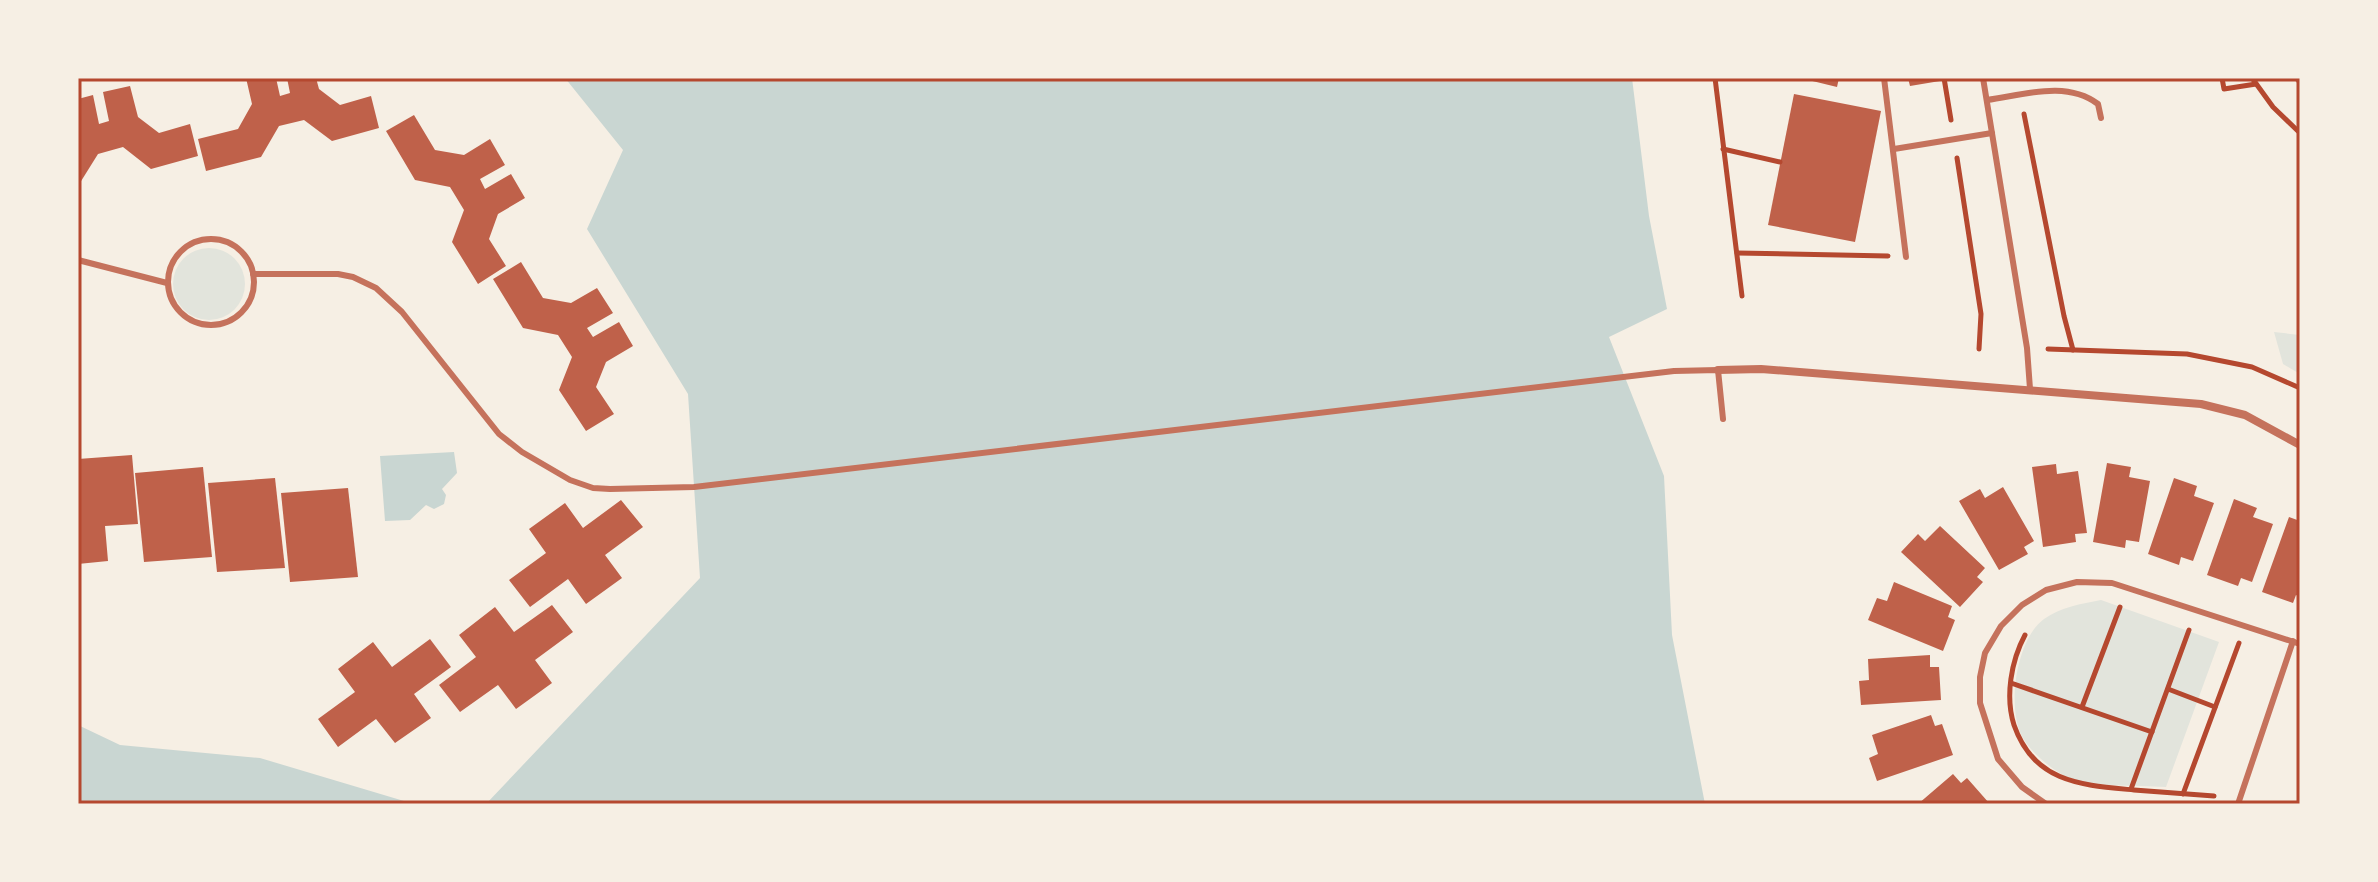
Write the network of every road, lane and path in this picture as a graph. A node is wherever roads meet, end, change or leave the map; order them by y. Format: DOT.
graph roads {
  1 [pos="1715,78"];
  2 [pos="1884,78"];
  3 [pos="1944,78"];
  4 [pos="1983,78"];
  5 [pos="2222,78"];
  6 [pos="2252,78"];
  7 [pos="2256,84"];
  8 [pos="1987,100"];
  9 [pos="2023,109"];
  10 [pos="2101,118"];
  11 [pos="1992,133"];
  12 [pos="2300,133"];
  13 [pos="1954,139"];
  14 [pos="1723,149"];
  15 [pos="1894,149"];
  16 [pos="1780,162"];
  17 [pos="1737,253"];
  18 [pos="1906,257"];
  19 [pos="78,260"];
  20 [pos="253,274"];
  21 [pos="167,283"];
  22 [pos="1742,296"];
  23 [pos="2027,348"];
  24 [pos="1979,349"];
  25 [pos="2073,350"];
  26 [pos="1718,370"];
  27 [pos="2300,388"];
  28 [pos="2030,389"];
  29 [pos="1723,419"];
  30 [pos="2300,445"];
  31 [pos="2114,599"];
  32 [pos="2031,625"];
  33 [pos="2191,625"];
  34 [pos="2227,638"];
  35 [pos="2239,642"];
  36 [pos="2296,643"];
  37 [pos="2253,647"];
  38 [pos="2011,683"];
  39 [pos="2168,689"];
  40 [pos="2082,707"];
  41 [pos="2215,707"];
  42 [pos="2152,732"];
  43 [pos="2131,789"];
  44 [pos="2183,794"];
  45 [pos="2214,796"];
  46 [pos="2046,804"];
  47 [pos="2238,804"];
  1 -- 14 [label="path"];
  2 -- 15 [label="lane"];
  3 -- 13 [label="path"];
  4 -- 8 [label="lane"];
  5 -- 7 [label="path"];
  6 -- 7 [label="path"];
  7 -- 12 [label="path"];
  8 -- 10 [label="lane"];
  8 -- 11 [label="lane"];
  9 -- 25 [label="path"];
  11 -- 13 [label="lane"];
  11 -- 23 [label="lane"];
  13 -- 15 [label="lane"];
  13 -- 24 [label="path"];
  14 -- 16 [label="path"];
  14 -- 17 [label="path"];
  15 -- 18 [label="lane"];
  17 -- 18 [label="path"];
  17 -- 22 [label="path"];
  19 -- 21 [label="lane"];
  20 -- 21 [label="lane"];
  20 -- 21 [label="lane"];
  20 -- 26 [label="lane"];
  23 -- 25 [label="path"];
  23 -- 28 [label="lane"];
  25 -- 27 [label="path"];
  26 -- 28 [label="street"];
  26 -- 29 [label="lane"];
  28 -- 30 [label="street"];
  31 -- 40 [label="path"];
  32 -- 38 [label="path"];
  33 -- 39 [label="path"];
  34 -- 35 [label="path"];
  35 -- 37 [label="path"];
  35 -- 41 [label="path"];
  36 -- 46 [label="lane"];
  36 -- 47 [label="lane"];
  38 -- 40 [label="path"];
  38 -- 43 [label="path"];
  39 -- 41 [label="path"];
  39 -- 42 [label="path"];
  40 -- 42 [label="path"];
  41 -- 44 [label="path"];
  42 -- 43 [label="path"];
  43 -- 44 [label="path"];
  44 -- 45 [label="path"];
}
